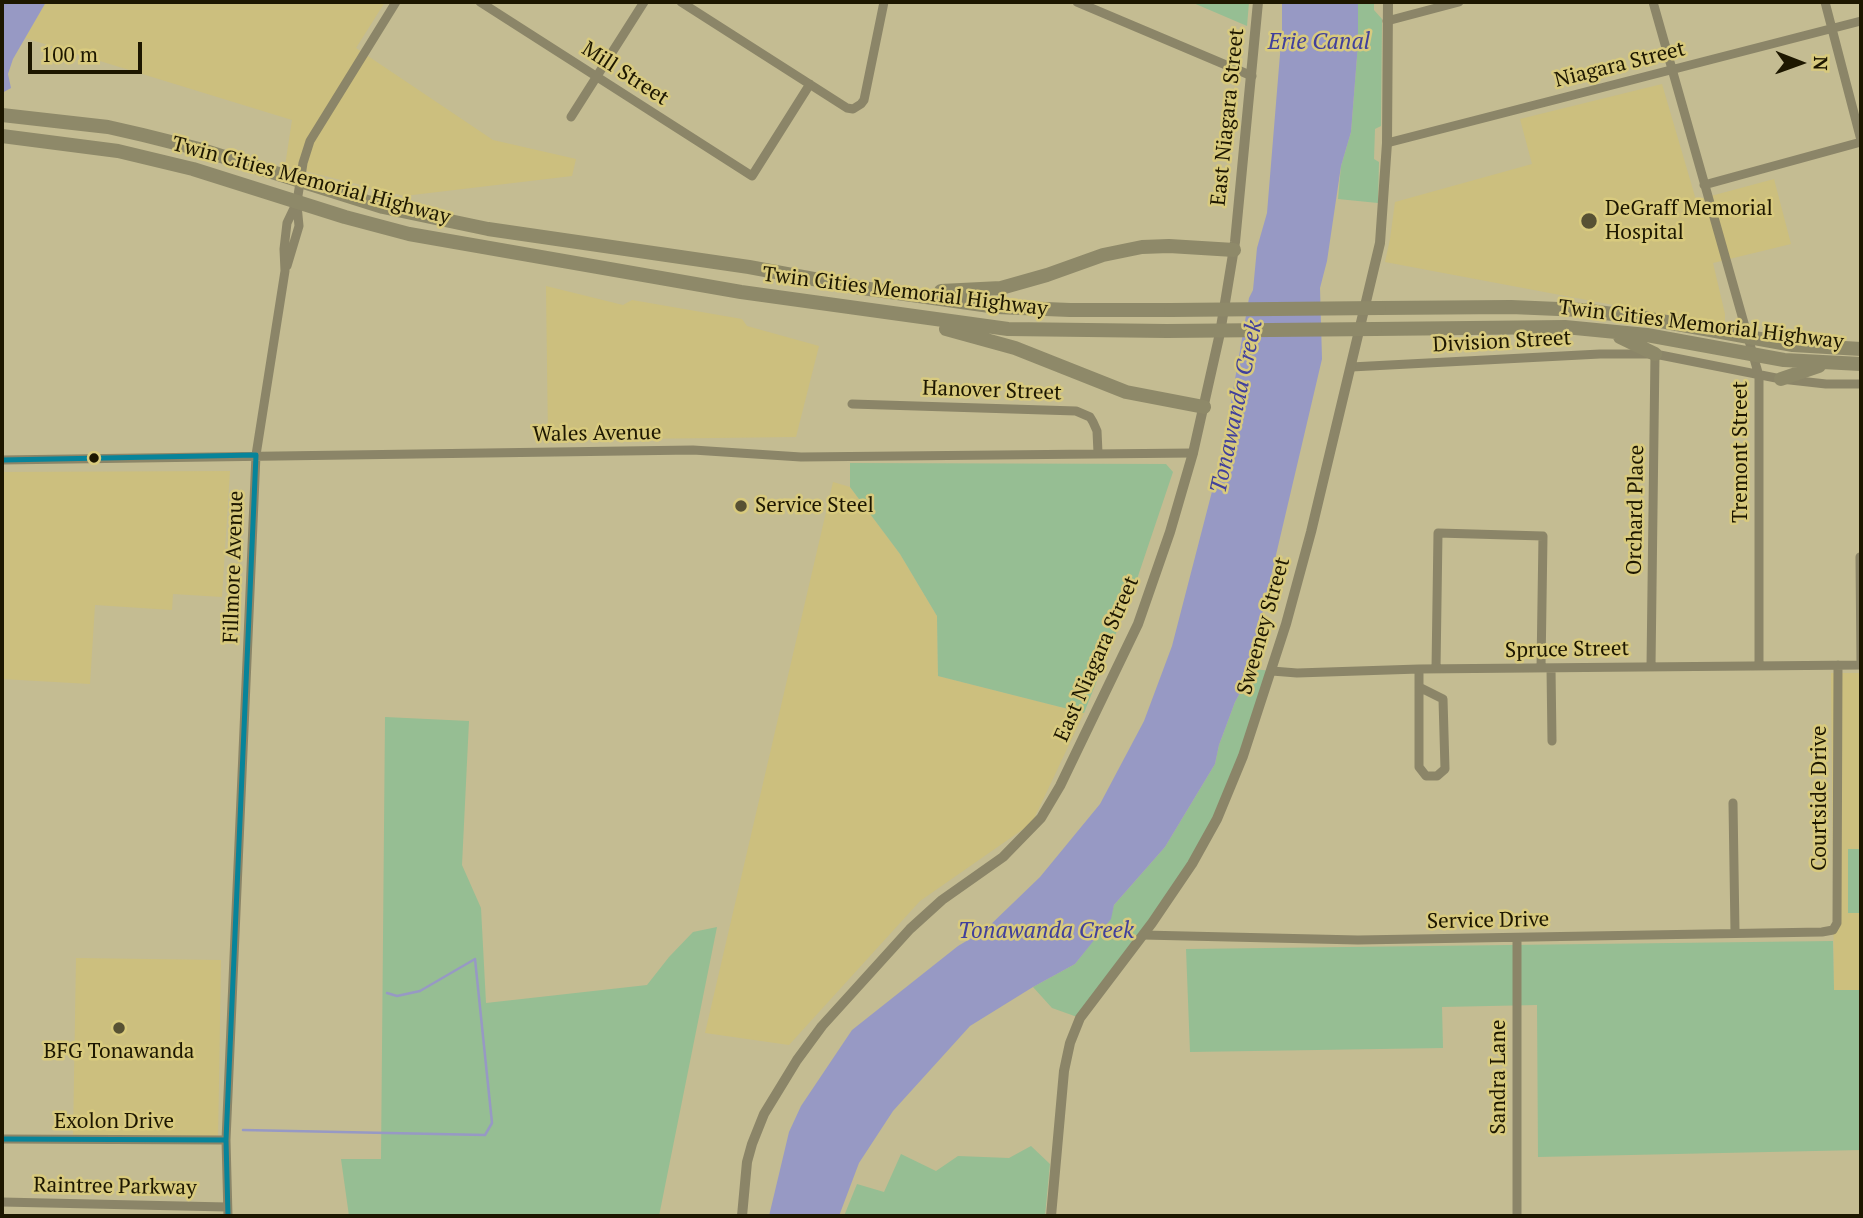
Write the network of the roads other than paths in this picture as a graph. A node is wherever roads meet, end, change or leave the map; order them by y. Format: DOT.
graph roads {
  1 [pos="396,2"];
  2 [pos="480,2"];
  3 [pos="644,2"];
  4 [pos="681,2"];
  5 [pos="885,2"];
  6 [pos="1077,2"];
  7 [pos="1258,2"];
  8 [pos="1388,2"];
  9 [pos="1459,2"];
  10 [pos="1653,2"];
  11 [pos="1825,2"];
  12 [pos="1387,21"];
  13 [pos="1861,21"];
  14 [pos="1832,29"];
  15 [pos="1672,70"];
  16 [pos="1252,76"];
  17 [pos="596,77"];
  18 [pos="810,84"];
  19 [pos="5,115"];
  20 [pos="571,117"];
  21 [pos="2,136"];
  22 [pos="1861,141"];
  23 [pos="1387,143"];
  24 [pos="300,181"];
  25 [pos="1703,185"];
  26 [pos="297,202"];
  27 [pos="1234,250"];
  28 [pos="894,291"];
  29 [pos="895,315"];
  30 [pos="1605,331"];
  31 [pos="1748,338"];
  32 [pos="1861,349"];
  33 [pos="1655,354"];
  34 [pos="1753,355"];
  35 [pos="1827,363"];
  36 [pos="1861,364"];
  37 [pos="1351,367"];
  38 [pos="1759,376"];
  39 [pos="1781,379"];
  40 [pos="1861,383"];
  41 [pos="852,404"];
  42 [pos="1204,407"];
  43 [pos="1098,453"];
  44 [pos="1193,453"];
  45 [pos="256,455"];
  46 [pos="2,460"];
  47 [pos="1860,557"];
  48 [pos="1759,665"];
  49 [pos="1838,665"];
  50 [pos="1861,665"];
  51 [pos="1651,666"];
  52 [pos="1419,668"];
  53 [pos="1546,668"];
  54 [pos="1436,669"];
  55 [pos="1272,671"];
  56 [pos="1419,687"];
  57 [pos="1552,741"];
  58 [pos="1733,803"];
  59 [pos="1833,930"];
  60 [pos="1735,932"];
  61 [pos="1143,935"];
  62 [pos="1517,938"];
  63 [pos="2,1139"];
  64 [pos="226,1140"];
  65 [pos="2,1202"];
  66 [pos="228,1211"];
  67 [pos="742,1216"];
  68 [pos="1051,1216"];
  69 [pos="1517,1216"];
  1 -- 24 [label="street"];
  2 -- 17 [label="street, Mill Street"];
  3 -- 17 [label="street"];
  4 -- 18 [label="street"];
  5 -- 18 [label="street"];
  6 -- 16 [label="street"];
  7 -- 16 [label="street, East Niagara Street"];
  8 -- 12 [label="street, Sweeney Street"];
  9 -- 12 [label="street"];
  10 -- 15 [label="street, Tremont Street"];
  11 -- 14 [label="street"];
  12 -- 23 [label="street, Sweeney Street"];
  13 -- 14 [label="street, Niagara Street"];
  14 -- 15 [label="street, Niagara Street"];
  14 -- 22 [label="street"];
  15 -- 23 [label="street, Niagara Street"];
  15 -- 25 [label="street, Tremont Street"];
  16 -- 27 [label="street, East Niagara Street"];
  17 -- 18 [label="street, Mill Street"];
  17 -- 20 [label="street"];
  19 -- 24 [label="main road, Twin Cities Memorial Highway"];
  21 -- 26 [label="main road, Twin Cities Memorial Highway"];
  22 -- 25 [label="street"];
  23 -- 37 [label="street, Sweeney Street"];
  24 -- 26 [label="street"];
  24 -- 28 [label="main road, Twin Cities Memorial Highway"];
  25 -- 31 [label="street, Tremont Street"];
  26 -- 29 [label="main road, Twin Cities Memorial Highway"];
  26 -- 45 [label="street, Fillmore Avenue"];
  27 -- 28 [label="main road"];
  27 -- 42 [label="street, East Niagara Street"];
  28 -- 31 [label="main road, Twin Cities Memorial Highway, bridge"];
  29 -- 30 [label="main road, Twin Cities Memorial Highway, bridge"];
  29 -- 42 [label="main road"];
  30 -- 33 [label="main road"];
  30 -- 34 [label="main road, Twin Cities Memorial Highway"];
  31 -- 32 [label="main road, Twin Cities Memorial Highway"];
  31 -- 34 [label="street, Tremont Street"];
  33 -- 37 [label="street, Division Street"];
  33 -- 38 [label="street, Division Street"];
  33 -- 51 [label="street, Orchard Place"];
  34 -- 35 [label="main road, Twin Cities Memorial Highway"];
  34 -- 38 [label="street, Tremont Street"];
  35 -- 36 [label="main road, Twin Cities Memorial Highway"];
  35 -- 39 [label="main road"];
  37 -- 55 [label="street, Sweeney Street"];
  38 -- 39 [label="street, Division Street"];
  38 -- 48 [label="street, Tremont Street"];
  39 -- 40 [label="street, Division Street"];
  41 -- 43 [label="street, Hanover Street"];
  42 -- 44 [label="street, East Niagara Street"];
  43 -- 44 [label="street, Wales Avenue"];
  43 -- 45 [label="street, Wales Avenue"];
  44 -- 67 [label="street, East Niagara Street"];
  45 -- 46 [label="street, Wales Avenue"];
  45 -- 64 [label="street, Fillmore Avenue"];
  47 -- 50 [label="street"];
  48 -- 49 [label="street, Spruce Street"];
  48 -- 51 [label="street, Spruce Street"];
  49 -- 50 [label="street, Spruce Street"];
  49 -- 59 [label="street, Courtside Drive"];
  51 -- 53 [label="street, Spruce Street"];
  52 -- 54 [label="street, Spruce Street"];
  52 -- 55 [label="street, Spruce Street"];
  52 -- 56 [label="street"];
  53 -- 54 [label="street, Spruce Street"];
  53 -- 54 [label="street"];
  53 -- 57 [label="street"];
  55 -- 61 [label="street, Sweeney Street"];
  56 -- 56 [label="street"];
  58 -- 60 [label="street"];
  59 -- 60 [label="street, Service Drive"];
  60 -- 62 [label="street, Service Drive"];
  61 -- 62 [label="street, Service Drive"];
  61 -- 68 [label="street, Sweeney Street"];
  62 -- 69 [label="street, Sandra Lane"];
  63 -- 64 [label="street, Exolon Drive"];
  64 -- 66 [label="street, Fillmore Avenue"];
  65 -- 66 [label="street, Raintree Parkway"];
}
